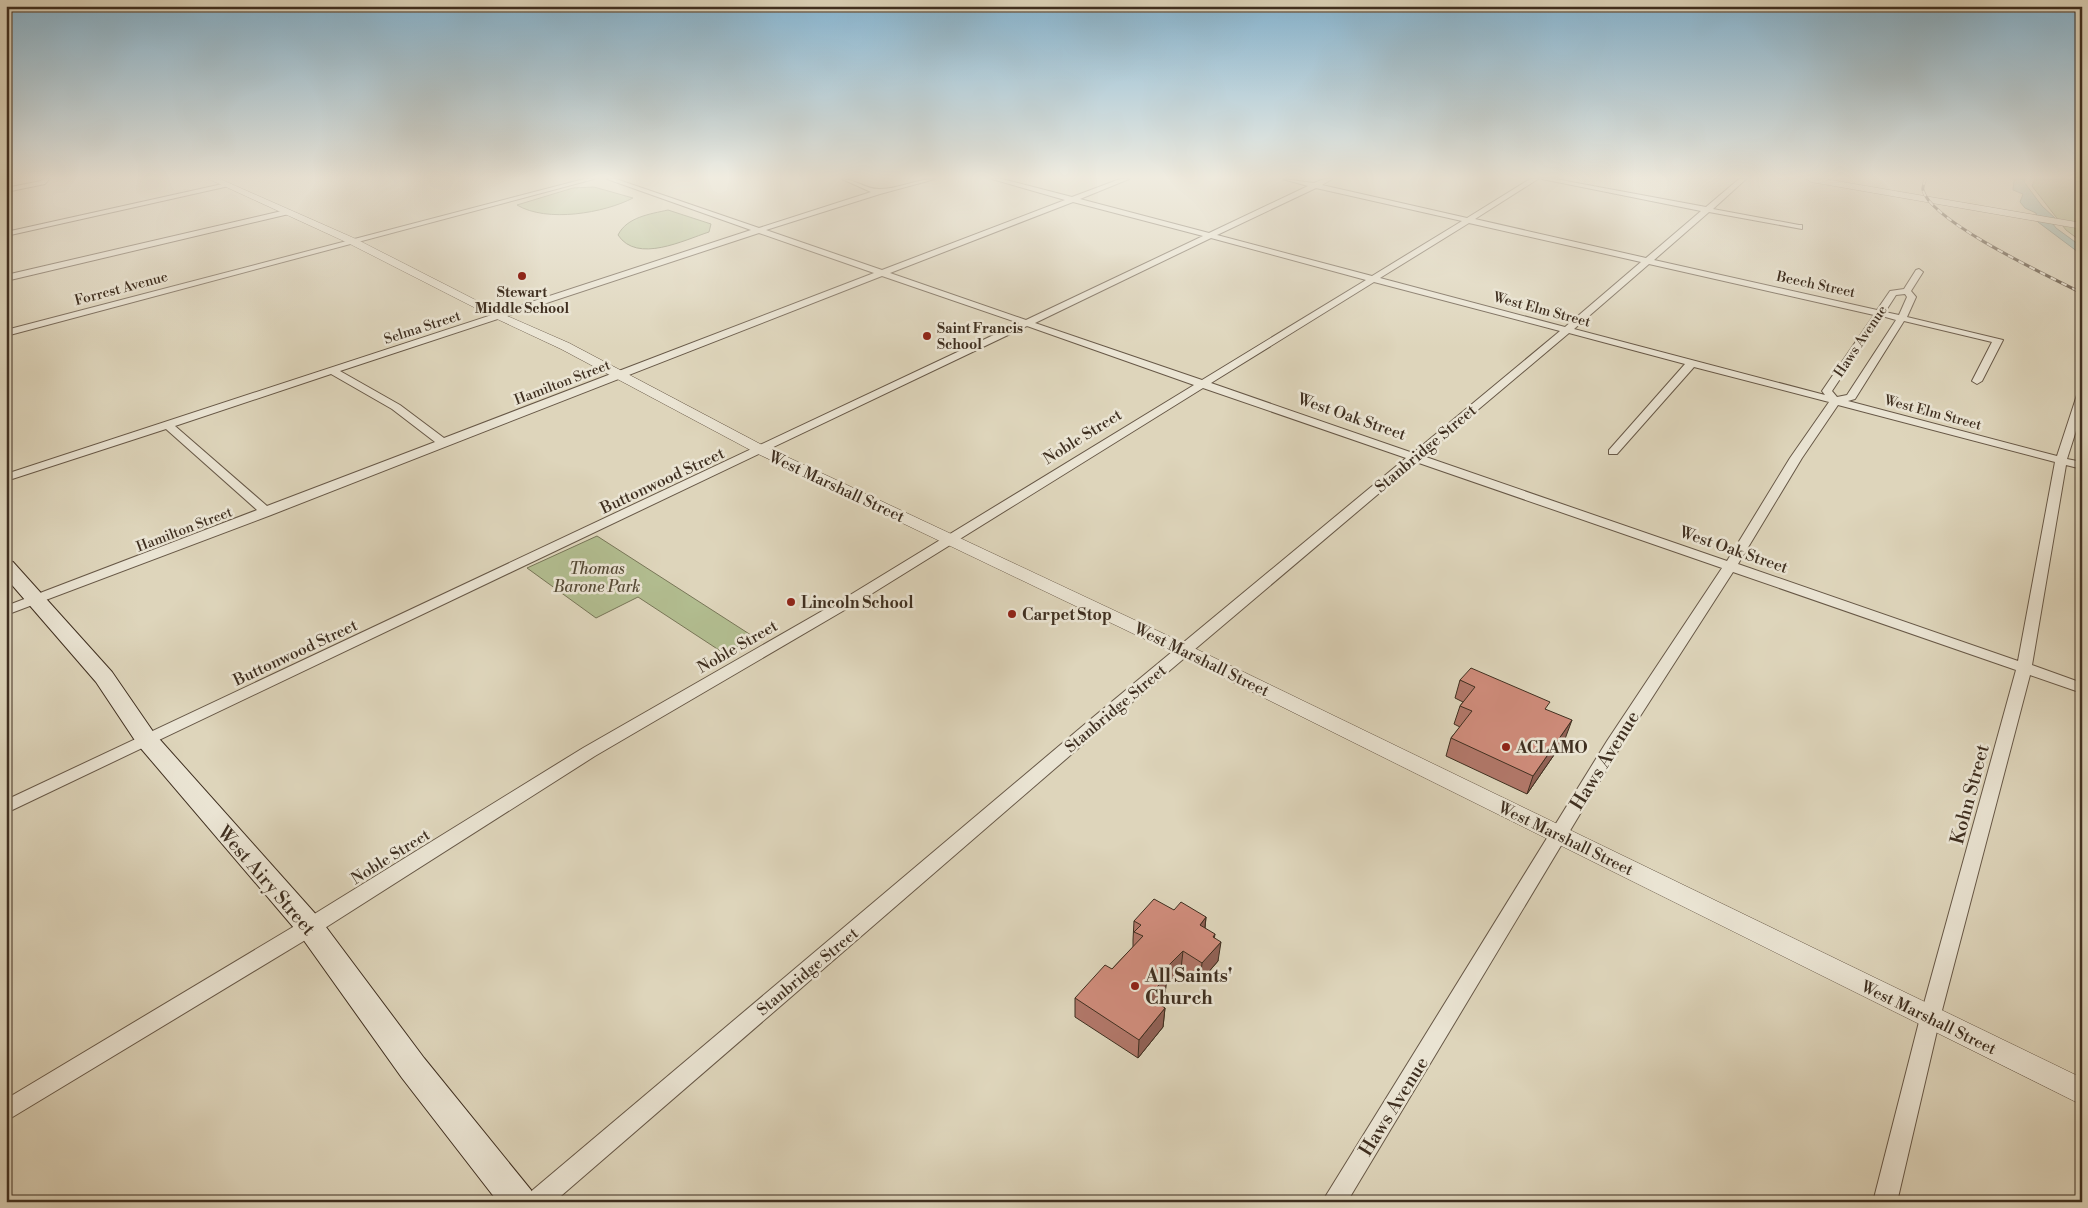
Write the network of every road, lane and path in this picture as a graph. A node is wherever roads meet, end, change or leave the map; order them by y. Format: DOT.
graph roads {
  1 [pos="187,235"];
  2 [pos="339,235"];
  3 [pos="374,235"];
  4 [pos="744,235"];
  5 [pos="770,235"];
  6 [pos="979,235"];
  7 [pos="1205,235"];
  8 [pos="1214,235"];
  9 [pos="1444,235"];
  10 [pos="1538,235"];
  11 [pos="1676,235"];
  12 [pos="1211,237"];
  13 [pos="352,241"];
  14 [pos="1647,260"];
  15 [pos="1919,272"];
  16 [pos="880,273"];
  17 [pos="1372,277"];
  18 [pos="6,278"];
  19 [pos="1907,291"];
  20 [pos="1880,312"];
  21 [pos="501,317"];
  22 [pos="1902,317"];
  23 [pos="1028,323"];
  24 [pos="1567,330"];
  25 [pos="6,333"];
  26 [pos="1863,357"];
  27 [pos="1692,363"];
  28 [pos="332,371"];
  29 [pos="618,376"];
  30 [pos="1977,381"];
  31 [pos="1201,383"];
  32 [pos="2082,395"];
  33 [pos="1835,401"];
  34 [pos="168,425"];
  35 [pos="442,442"];
  36 [pos="761,450"];
  37 [pos="1614,452"];
  38 [pos="1415,456"];
  39 [pos="2061,460"];
  40 [pos="2082,466"];
  41 [pos="6,478"];
  42 [pos="267,512"];
  43 [pos="950,538"];
  44 [pos="6,566"];
  45 [pos="1730,566"];
  46 [pos="36,599"];
  47 [pos="6,611"];
  48 [pos="1186,650"];
  49 [pos="2024,668"];
  50 [pos="2082,688"];
  51 [pos="146,739"];
  52 [pos="6,807"];
  53 [pos="1558,834"];
  54 [pos="310,927"];
  55 [pos="1930,1018"];
  56 [pos="2082,1092"];
  57 [pos="6,1111"];
  58 [pos="519,1202"];
  59 [pos="536,1202"];
  60 [pos="1334,1202"];
  61 [pos="1885,1202"];
  1 -- 18 [label="street"];
  2 -- 13 [label="street, West Marshall Street"];
  3 -- 13 [label="street, Forrest Avenue"];
  4 -- 21 [label="street, Selma Street"];
  5 -- 16 [label="street, West Oak Street"];
  6 -- 16 [label="street, Hamilton Street"];
  7 -- 12 [label="street, West Elm Street"];
  8 -- 12 [label="street, Buttonwood Street"];
  9 -- 17 [label="street, Noble Street"];
  10 -- 14 [label="street, Beech Street"];
  11 -- 14 [label="street, Stanbridge Street"];
  12 -- 17 [label="street, West Elm Street"];
  12 -- 23 [label="street, Buttonwood Street"];
  13 -- 21 [label="street, West Marshall Street"];
  13 -- 25 [label="street, Forrest Avenue"];
  14 -- 20 [label="street, Beech Street"];
  14 -- 24 [label="street, Stanbridge Street"];
  15 -- 19 [label="street, Haws Avenue"];
  16 -- 23 [label="street, West Oak Street"];
  16 -- 29 [label="street, Hamilton Street"];
  17 -- 24 [label="street, West Elm Street"];
  17 -- 31 [label="street, Noble Street"];
  19 -- 20 [label="street, Haws Avenue"];
  19 -- 22 [label="street, Haws Avenue"];
  20 -- 22 [label="street, Beech Street"];
  20 -- 26 [label="street, Haws Avenue"];
  21 -- 28 [label="street, Selma Street"];
  21 -- 29 [label="street, West Marshall Street"];
  22 -- 26 [label="street, Haws Avenue"];
  22 -- 30 [label="street, Beech Street"];
  23 -- 31 [label="street, West Oak Street"];
  23 -- 36 [label="street, Buttonwood Street"];
  24 -- 27 [label="street, West Elm Street"];
  24 -- 38 [label="street, Stanbridge Street"];
  26 -- 33 [label="street, Haws Avenue"];
  26 -- 33 [label="street, Haws Avenue"];
  27 -- 33 [label="street, West Elm Street"];
  27 -- 37 [label="street"];
  28 -- 34 [label="street, Selma Street"];
  28 -- 35 [label="street"];
  29 -- 35 [label="street, Hamilton Street"];
  29 -- 36 [label="street, West Marshall Street"];
  31 -- 38 [label="street, West Oak Street"];
  31 -- 43 [label="street, Noble Street"];
  32 -- 39 [label="street, Kohn Street"];
  33 -- 39 [label="street, West Elm Street"];
  33 -- 45 [label="street, Haws Avenue"];
  34 -- 41 [label="street, Selma Street"];
  34 -- 42 [label="street"];
  35 -- 42 [label="street, Hamilton Street"];
  36 -- 43 [label="street, West Marshall Street"];
  36 -- 51 [label="street, Buttonwood Street"];
  38 -- 45 [label="street, West Oak Street"];
  38 -- 48 [label="street, Stanbridge Street"];
  39 -- 40 [label="street, West Elm Street"];
  39 -- 49 [label="street, Kohn Street"];
  42 -- 46 [label="street, Hamilton Street"];
  43 -- 48 [label="street, West Marshall Street"];
  43 -- 54 [label="street, Noble Street"];
  44 -- 46 [label="main road, West Airy Street"];
  45 -- 49 [label="street, West Oak Street"];
  45 -- 53 [label="street, Haws Avenue"];
  46 -- 47 [label="street, Hamilton Street"];
  46 -- 51 [label="main road, West Airy Street"];
  48 -- 53 [label="street, West Marshall Street"];
  48 -- 59 [label="street, Stanbridge Street"];
  49 -- 50 [label="street, West Oak Street"];
  49 -- 55 [label="street, Kohn Street"];
  51 -- 52 [label="street, Buttonwood Street"];
  51 -- 54 [label="main road, West Airy Street"];
  53 -- 55 [label="street, West Marshall Street"];
  53 -- 60 [label="street, Haws Avenue"];
  54 -- 57 [label="street, Noble Street"];
  54 -- 58 [label="main road, West Airy Street"];
  55 -- 56 [label="street, West Marshall Street"];
  55 -- 61 [label="street, Kohn Street"];
}
